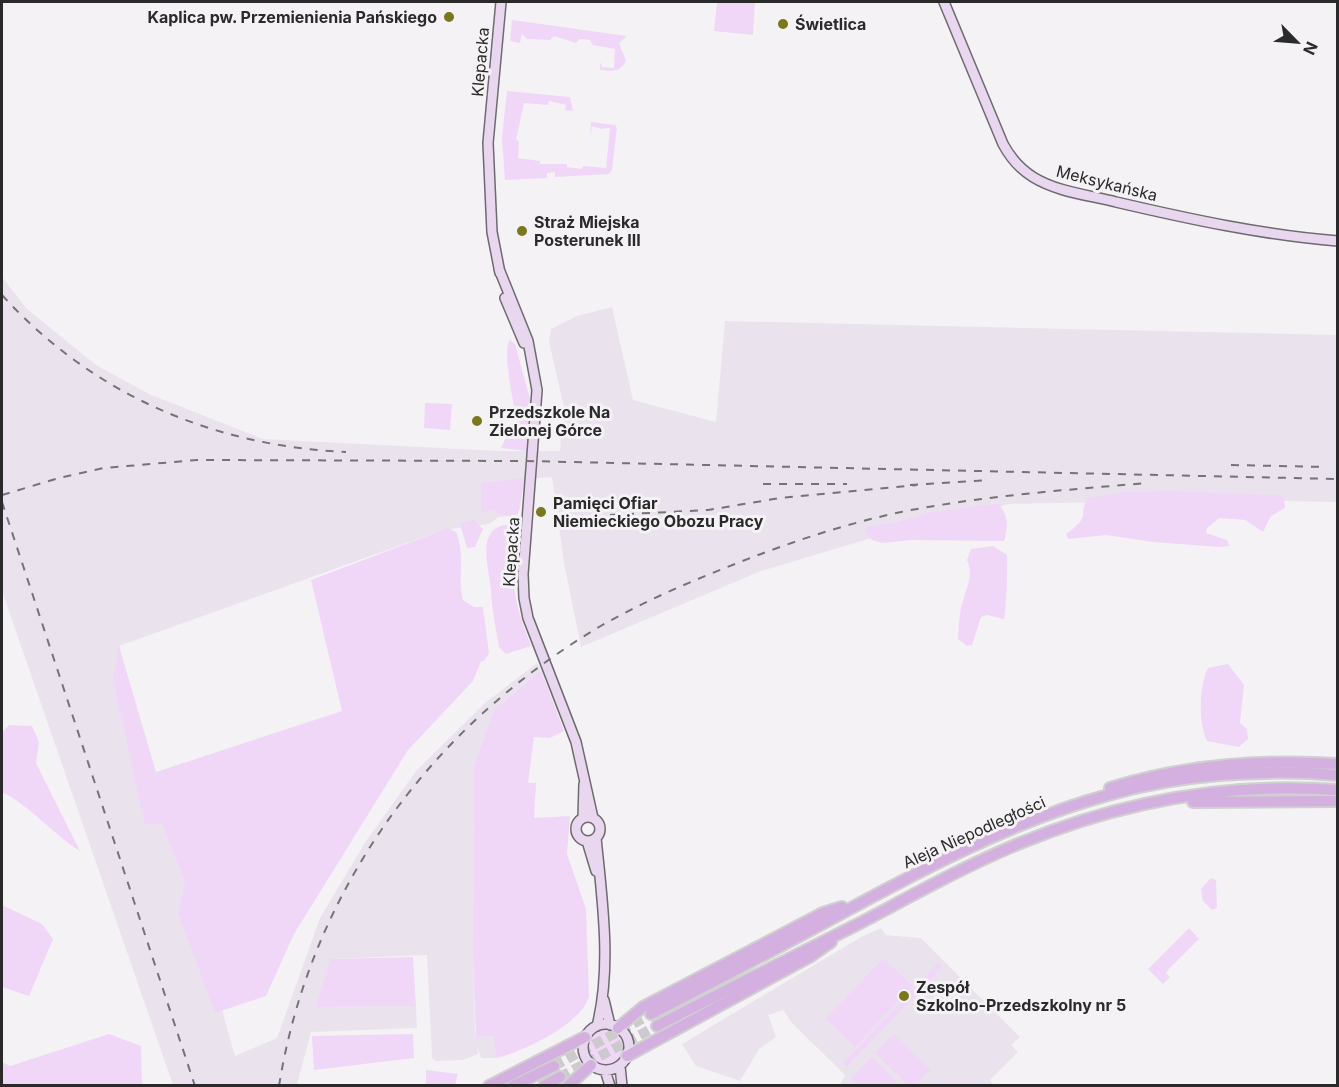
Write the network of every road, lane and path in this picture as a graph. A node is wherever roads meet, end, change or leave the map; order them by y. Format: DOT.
graph roads {
  1 [pos="501,2"];
  2 [pos="944,2"];
  3 [pos="1338,241"];
  4 [pos="1338,764"];
  5 [pos="1338,775"];
  6 [pos="584,777"];
  7 [pos="1338,790"];
  8 [pos="1338,801"];
  9 [pos="583,818"];
  10 [pos="593,818"];
  11 [pos="1072,824"];
  12 [pos="1015,827"];
  13 [pos="591,839"];
  14 [pos="876,894"];
  15 [pos="861,922"];
  16 [pos="604,1000"];
  17 [pos="651,1014"];
  18 [pos="597,1026"];
  19 [pos="614,1026"];
  20 [pos="657,1026"];
  21 [pos="585,1037"];
  22 [pos="627,1056"];
  23 [pos="591,1065"];
  24 [pos="554,1066"];
  25 [pos="620,1066"];
  26 [pos="604,1070"];
  27 [pos="564,1082"];
  28 [pos="489,1086"];
  29 [pos="513,1086"];
  30 [pos="544,1086"];
  31 [pos="610,1086"];
  32 [pos="622,1086"];
  1 -- 6 [label="street, Klepacka"];
  2 -- 3 [label="street, Meksykańska"];
  4 -- 12 [label="main road"];
  5 -- 12 [label="main road, Aleja Niepodległości"];
  6 -- 9 [label="street, Klepacka"];
  6 -- 10 [label="street, Klepacka"];
  7 -- 11 [label="main road, Aleja Niepodległości"];
  8 -- 11 [label="main road"];
  9 -- 10 [label="street"];
  9 -- 13 [label="street"];
  10 -- 13 [label="street"];
  11 -- 15 [label="main road, Aleja Niepodległości"];
  12 -- 14 [label="main road, Aleja Niepodległości"];
  13 -- 16 [label="street"];
  14 -- 17 [label="main road, Aleja Niepodległości"];
  14 -- 19 [label="main road"];
  15 -- 20 [label="main road, Aleja Niepodległości"];
  15 -- 22 [label="main road"];
  16 -- 18 [label="street"];
  16 -- 19 [label="street"];
  18 -- 19 [label="street"];
  18 -- 21 [label="street"];
  19 -- 22 [label="street"];
  21 -- 23 [label="street"];
  21 -- 28 [label="main road"];
  22 -- 25 [label="street"];
  23 -- 26 [label="street"];
  23 -- 27 [label="main road"];
  24 -- 29 [label="main road"];
  25 -- 26 [label="street"];
  25 -- 32 [label="street"];
  26 -- 31 [label="street"];
  27 -- 30 [label="main road"];
}
